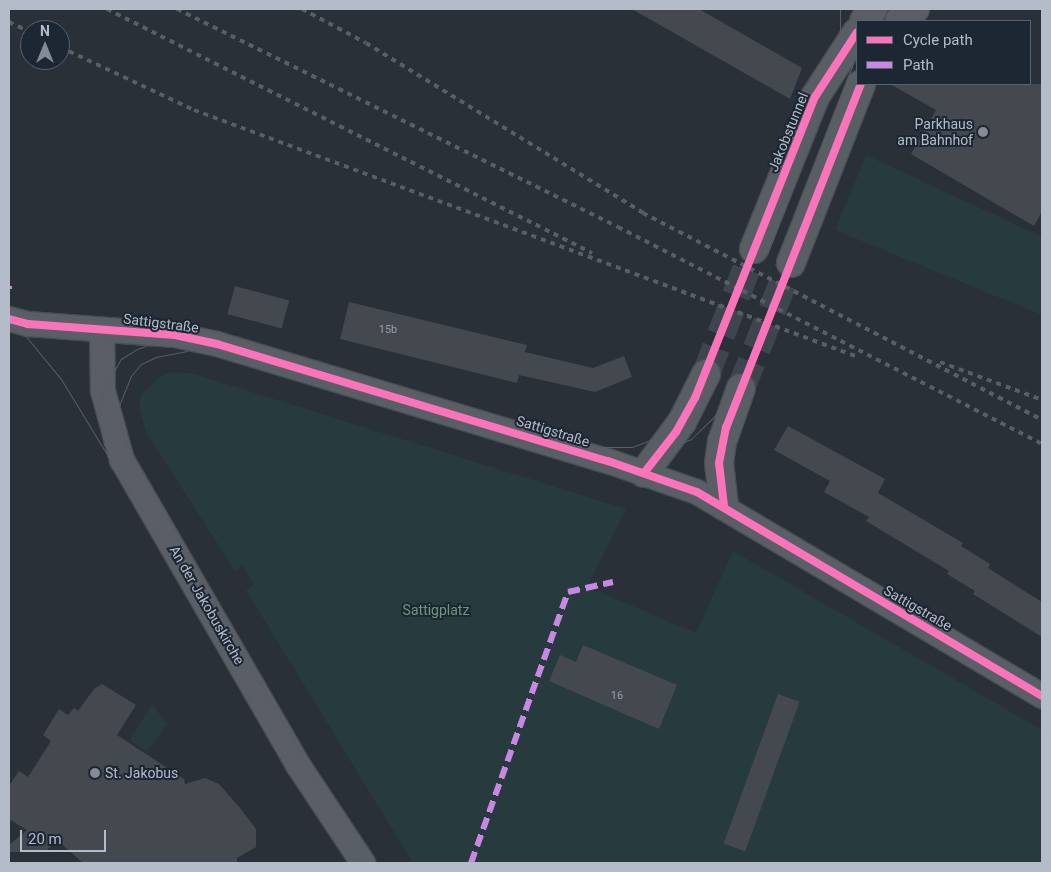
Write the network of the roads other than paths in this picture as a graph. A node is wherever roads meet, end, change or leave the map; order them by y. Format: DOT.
graph roads {
  1 [pos="873,9"];
  2 [pos="915,9"];
  3 [pos="865,20"];
  4 [pos="900,20"];
  5 [pos="856,34"];
  6 [pos="861,85"];
  7 [pos="754,249"];
  8 [pos="791,263"];
  9 [pos="9,319"];
  10 [pos="102,330"];
  11 [pos="706,374"];
  12 [pos="741,388"];
  13 [pos="644,473"];
  14 [pos="724,506"];
  15 [pos="1042,696"];
  16 [pos="363,863"];
  1 -- 3 [label="street"];
  2 -- 4 [label="street"];
  5 -- 7 [label="street, Jakobstunnel"];
  6 -- 8 [label="street"];
  9 -- 10 [label="street, Sattigstraße"];
  10 -- 13 [label="street, Sattigstraße"];
  10 -- 16 [label="street, An der Jakobuskirche"];
  11 -- 13 [label="street"];
  12 -- 14 [label="street"];
  13 -- 14 [label="street, Sattigstraße"];
  14 -- 15 [label="street, Sattigstraße"];
}
